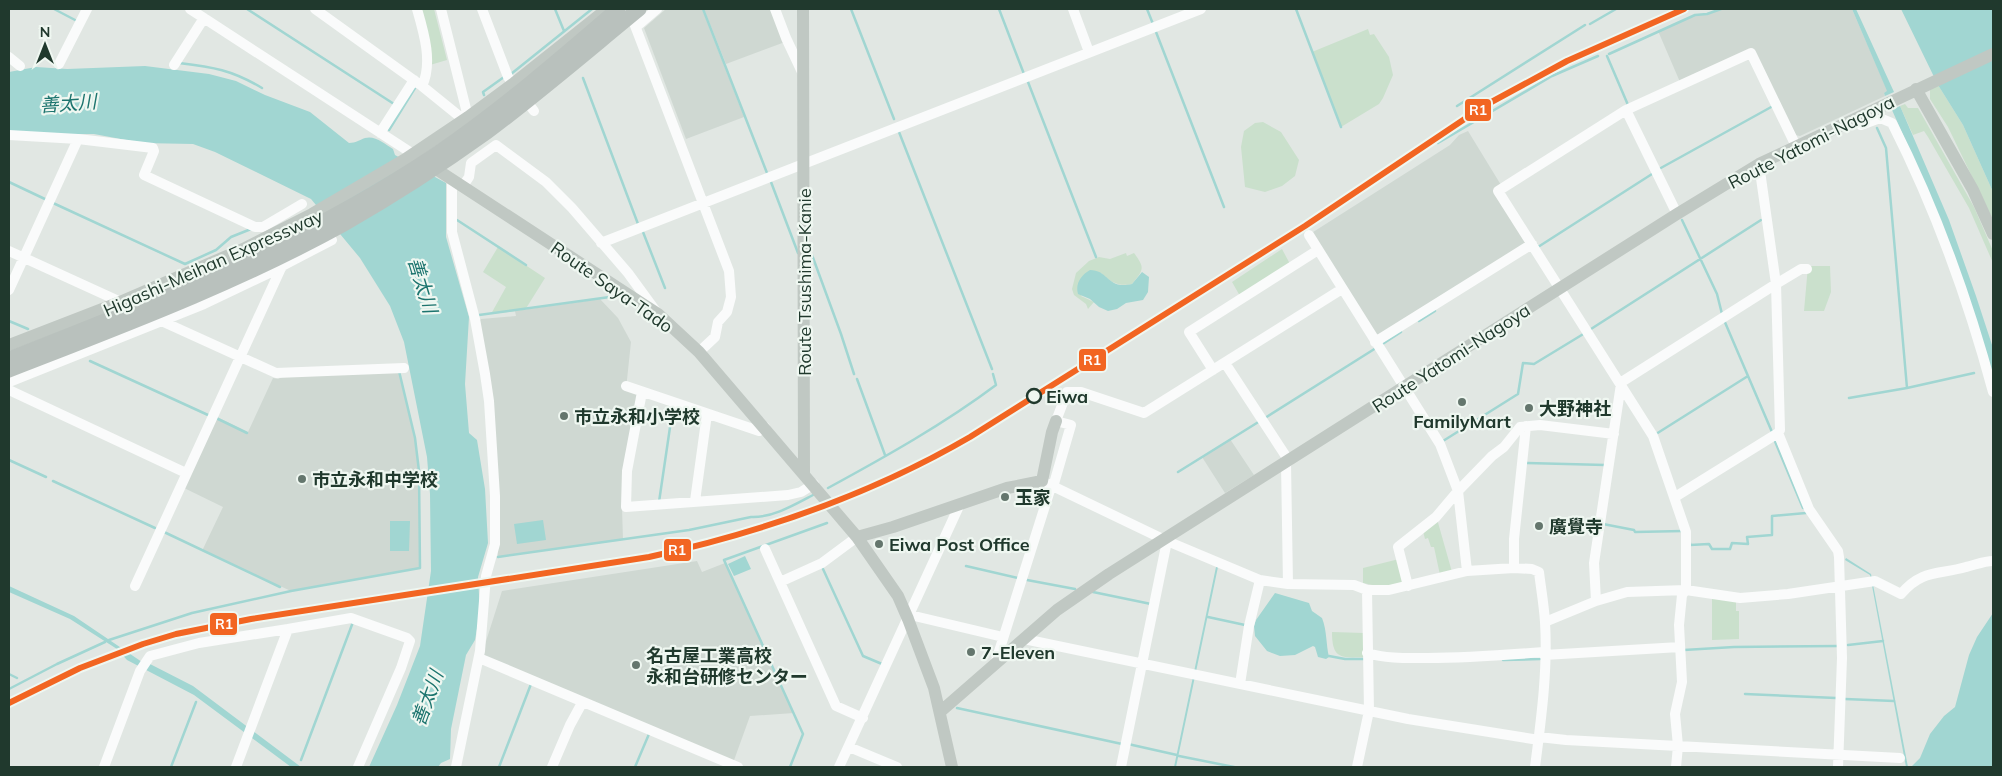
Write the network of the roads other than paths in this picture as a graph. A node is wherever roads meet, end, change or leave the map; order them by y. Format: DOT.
graph roads {
  1 [pos="87,9"];
  2 [pos="315,9"];
  3 [pos="417,9"];
  4 [pos="441,9"];
  5 [pos="482,9"];
  6 [pos="607,9"];
  7 [pos="618,9"];
  8 [pos="629,9"];
  9 [pos="639,9"];
  10 [pos="657,9"];
  11 [pos="775,9"];
  12 [pos="804,9"];
  13 [pos="1073,9"];
  14 [pos="1201,9"];
  15 [pos="197,12"];
  16 [pos="636,27"];
  17 [pos="1090,52"];
  18 [pos="1993,54"];
  19 [pos="9,57"];
  20 [pos="59,64"];
  21 [pos="20,66"];
  22 [pos="174,66"];
  23 [pos="804,76"];
  24 [pos="418,83"];
  25 [pos="514,83"];
  26 [pos="1920,88"];
  27 [pos="1626,110"];
  28 [pos="534,111"];
  29 [pos="466,118"];
  30 [pos="1856,118"];
  31 [pos="380,133"];
  32 [pos="9,134"];
  33 [pos="78,139"];
  34 [pos="1796,146"];
  35 [pos="408,157"];
  36 [pos="804,164"];
  37 [pos="1759,164"];
  38 [pos="452,179"];
  39 [pos="463,186"];
  40 [pos="702,200"];
  41 [pos="302,204"];
  42 [pos="1677,214"];
  43 [pos="1993,234"];
  44 [pos="1309,235"];
  45 [pos="332,240"];
  46 [pos="601,242"];
  47 [pos="1532,244"];
  48 [pos="1318,250"];
  49 [pos="9,251"];
  50 [pos="24,258"];
  51 [pos="282,267"];
  52 [pos="1807,269"];
  53 [pos="1776,284"];
  54 [pos="1560,288"];
  55 [pos="1342,289"];
  56 [pos="9,290"];
  57 [pos="120,302"];
  58 [pos="658,314"];
  59 [pos="162,322"];
  60 [pos="1375,342"];
  61 [pos="9,345"];
  62 [pos="700,352"];
  63 [pos="240,357"];
  64 [pos="9,359"];
  65 [pos="1225,363"];
  66 [pos="404,368"];
  67 [pos="9,370"];
  68 [pos="1213,370"];
  69 [pos="9,382"];
  70 [pos="1621,383"];
  71 [pos="626,386"];
  72 [pos="1404,388"];
  73 [pos="9,390"];
  74 [pos="642,392"];
  75 [pos="1993,392"];
  76 [pos="707,414"];
  77 [pos="1056,421"];
  78 [pos="1526,426"];
  79 [pos="765,427"];
  80 [pos="1778,433"];
  81 [pos="1614,434"];
  82 [pos="1288,462"];
  83 [pos="186,473"];
  84 [pos="804,473"];
  85 [pos="814,484"];
  86 [pos="1049,485"];
  87 [pos="1458,491"];
  88 [pos="1675,497"];
  89 [pos="695,502"];
  90 [pos="960,504"];
  91 [pos="857,537"];
  92 [pos="1166,540"];
  93 [pos="765,549"];
  94 [pos="1993,561"];
  95 [pos="1514,568"];
  96 [pos="1467,571"];
  97 [pos="1260,580"];
  98 [pos="780,582"];
  99 [pos="1288,584"];
  100 [pos="135,586"];
  101 [pos="1408,586"];
  102 [pos="1840,587"];
  103 [pos="1367,590"];
  104 [pos="1686,590"];
  105 [pos="1596,601"];
  106 [pos="909,617"];
  107 [pos="1545,622"];
  108 [pos="288,630"];
  109 [pos="1003,637"];
  110 [pos="1024,639"];
  111 [pos="1680,647"];
  112 [pos="1367,653"];
  113 [pos="1544,654"];
  114 [pos="479,658"];
  115 [pos="995,664"];
  116 [pos="1142,664"];
  117 [pos="1240,684"];
  118 [pos="582,703"];
  119 [pos="1370,711"];
  120 [pos="940,712"];
  121 [pos="863,718"];
  122 [pos="1539,738"];
  123 [pos="1678,746"];
  124 [pos="849,747"];
  125 [pos="1838,756"];
  126 [pos="1900,758"];
  127 [pos="719,764"];
  128 [pos="104,767"];
  129 [pos="236,767"];
  130 [pos="358,767"];
  131 [pos="456,767"];
  132 [pos="552,767"];
  133 [pos="738,767"];
  134 [pos="840,767"];
  135 [pos="897,767"];
  136 [pos="952,767"];
  137 [pos="1120,767"];
  138 [pos="1357,767"];
  139 [pos="1535,767"];
  140 [pos="1676,767"];
  141 [pos="1838,767"];
  1 -- 20 [label="street"];
  2 -- 24 [label="street"];
  3 -- 24 [label="street"];
  4 -- 29 [label="street"];
  5 -- 25 [label="street"];
  6 -- 25 [label="main road"];
  7 -- 64 [label="highway, Higashi-Meihan Expressway"];
  8 -- 16 [label="street"];
  9 -- 67 [label="highway, Higashi-Meihan Expressway"];
  10 -- 16 [label="street"];
  11 -- 23 [label="street"];
  12 -- 23 [label="main road, Route Tsushima-Kanie"];
  13 -- 17 [label="street"];
  14 -- 17 [label="street"];
  15 -- 22 [label="street"];
  15 -- 31 [label="street"];
  16 -- 40 [label="street"];
  17 -- 36 [label="street"];
  18 -- 26 [label="main road, Route Yatomi-Nagoya"];
  19 -- 21 [label="street"];
  23 -- 36 [label="main road, Route Tsushima-Kanie"];
  24 -- 29 [label="street"];
  24 -- 31 [label="street"];
  25 -- 28 [label="street"];
  25 -- 29 [label="main road"];
  26 -- 30 [label="main road, Route Yatomi-Nagoya"];
  26 -- 43 [label="main road"];
  27 -- 34 [label="street"];
  27 -- 42 [label="street"];
  27 -- 47 [label="street"];
  29 -- 35 [label="main road"];
  30 -- 34 [label="main road, Route Yatomi-Nagoya"];
  30 -- 75 [label="street"];
  31 -- 35 [label="street"];
  32 -- 33 [label="street"];
  33 -- 41 [label="street"];
  33 -- 50 [label="street"];
  34 -- 37 [label="main road, Route Yatomi-Nagoya"];
  35 -- 38 [label="main road, Route Saya-Tado"];
  35 -- 57 [label="main road"];
  36 -- 40 [label="street"];
  36 -- 84 [label="main road, Route Tsushima-Kanie"];
  37 -- 42 [label="main road, Route Yatomi-Nagoya"];
  37 -- 53 [label="street"];
  38 -- 39 [label="main road, Route Saya-Tado"];
  38 -- 114 [label="street"];
  39 -- 46 [label="street"];
  39 -- 58 [label="main road, Route Saya-Tado"];
  40 -- 46 [label="street"];
  40 -- 62 [label="street"];
  42 -- 54 [label="main road, Route Yatomi-Nagoya"];
  44 -- 48 [label="street"];
  45 -- 51 [label="street"];
  46 -- 58 [label="street"];
  47 -- 54 [label="street"];
  47 -- 60 [label="street"];
  48 -- 55 [label="street"];
  48 -- 68 [label="street"];
  49 -- 50 [label="street"];
  50 -- 56 [label="street"];
  50 -- 57 [label="street"];
  51 -- 59 [label="street"];
  51 -- 63 [label="street"];
  52 -- 53 [label="street"];
  53 -- 70 [label="street"];
  53 -- 80 [label="street"];
  54 -- 70 [label="street"];
  54 -- 72 [label="main road, Route Yatomi-Nagoya"];
  55 -- 60 [label="street"];
  55 -- 65 [label="street"];
  57 -- 59 [label="street"];
  57 -- 61 [label="main road"];
  58 -- 62 [label="main road, Route Saya-Tado"];
  59 -- 63 [label="street"];
  59 -- 69 [label="street"];
  60 -- 72 [label="street"];
  62 -- 79 [label="main road, Route Saya-Tado"];
  63 -- 66 [label="street"];
  63 -- 83 [label="street"];
  65 -- 68 [label="street"];
  65 -- 82 [label="street"];
  68 -- 77 [label="street"];
  70 -- 81 [label="street"];
  70 -- 88 [label="street"];
  71 -- 74 [label="street"];
  72 -- 82 [label="main road, Route Yatomi-Nagoya"];
  72 -- 87 [label="street"];
  73 -- 83 [label="street"];
  74 -- 76 [label="street"];
  74 -- 89 [label="street"];
  76 -- 79 [label="street"];
  76 -- 89 [label="street"];
  77 -- 86 [label="main road"];
  78 -- 81 [label="street"];
  78 -- 87 [label="street"];
  78 -- 95 [label="street"];
  79 -- 84 [label="main road, Route Saya-Tado"];
  80 -- 88 [label="street"];
  80 -- 102 [label="street"];
  81 -- 105 [label="street"];
  82 -- 92 [label="main road, Route Yatomi-Nagoya"];
  82 -- 99 [label="street"];
  83 -- 100 [label="street"];
  84 -- 85 [label="main road"];
  85 -- 89 [label="street"];
  85 -- 91 [label="main road"];
  86 -- 90 [label="main road"];
  86 -- 92 [label="street"];
  86 -- 109 [label="street"];
  87 -- 96 [label="street"];
  87 -- 101 [label="street"];
  88 -- 104 [label="street"];
  90 -- 91 [label="main road"];
  90 -- 106 [label="street"];
  91 -- 98 [label="street"];
  91 -- 106 [label="main road"];
  92 -- 97 [label="street"];
  92 -- 110 [label="main road, Route Yatomi-Nagoya"];
  92 -- 116 [label="street"];
  93 -- 98 [label="street"];
  94 -- 102 [label="street"];
  95 -- 96 [label="street"];
  95 -- 107 [label="street"];
  96 -- 101 [label="street"];
  97 -- 99 [label="street"];
  97 -- 117 [label="street"];
  98 -- 121 [label="street"];
  99 -- 103 [label="street"];
  101 -- 103 [label="street"];
  102 -- 104 [label="street"];
  102 -- 125 [label="street"];
  103 -- 112 [label="street"];
  104 -- 105 [label="street"];
  104 -- 111 [label="street"];
  105 -- 107 [label="street"];
  106 -- 109 [label="street"];
  106 -- 120 [label="main road"];
  106 -- 121 [label="street"];
  107 -- 113 [label="street"];
  108 -- 128 [label="street"];
  108 -- 129 [label="street"];
  108 -- 130 [label="street"];
  109 -- 115 [label="street"];
  110 -- 115 [label="main road, Route Yatomi-Nagoya"];
  110 -- 116 [label="street"];
  111 -- 113 [label="street"];
  111 -- 123 [label="street"];
  112 -- 113 [label="street"];
  112 -- 119 [label="street"];
  113 -- 122 [label="street"];
  114 -- 118 [label="street"];
  114 -- 131 [label="street"];
  115 -- 120 [label="main road, Route Yatomi-Nagoya"];
  116 -- 117 [label="street"];
  116 -- 137 [label="street"];
  117 -- 119 [label="street"];
  118 -- 127 [label="street"];
  118 -- 132 [label="street"];
  119 -- 122 [label="street"];
  119 -- 138 [label="street"];
  120 -- 136 [label="main road"];
  121 -- 124 [label="street"];
  122 -- 123 [label="street"];
  122 -- 139 [label="street"];
  123 -- 125 [label="street"];
  123 -- 140 [label="street"];
  124 -- 134 [label="street"];
  124 -- 135 [label="street"];
  125 -- 126 [label="street"];
  125 -- 141 [label="street"];
  127 -- 133 [label="street"];
}
